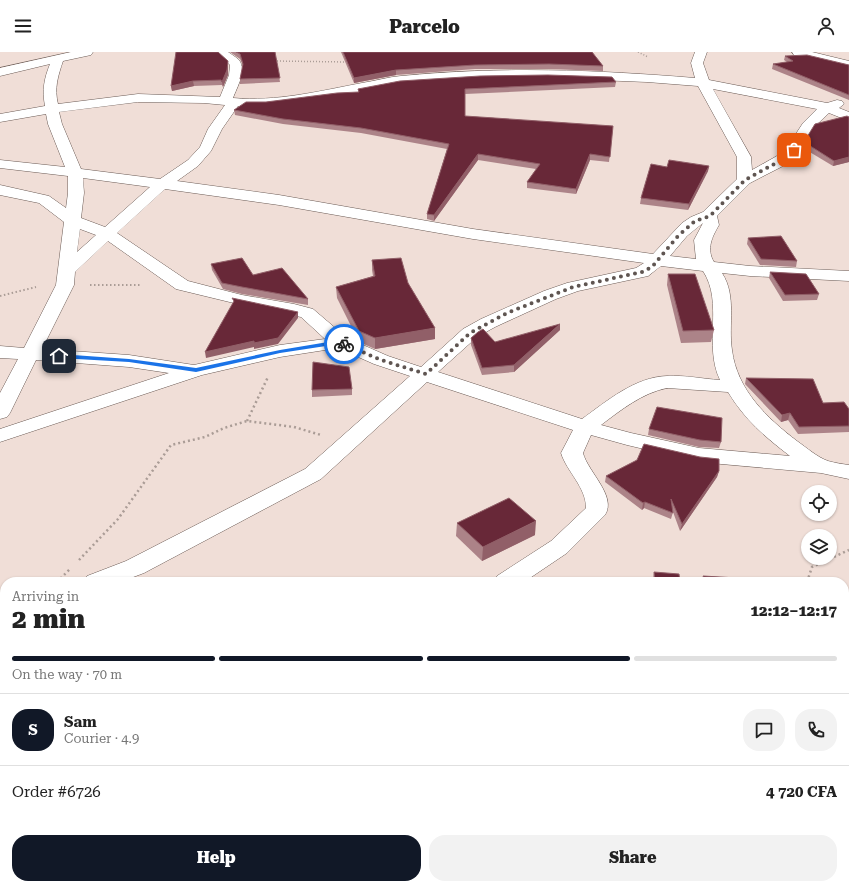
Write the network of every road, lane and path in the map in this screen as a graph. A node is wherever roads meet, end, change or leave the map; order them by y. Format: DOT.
graph roads {
  1 [pos="86,52"];
  2 [pos="222,52"];
  3 [pos="701,52"];
  4 [pos="798,52"];
  5 [pos="58,59"];
  6 [pos="270,61"];
  7 [pos="353,62"];
  8 [pos="849,65"];
  9 [pos="0,72"];
  10 [pos="703,84"];
  11 [pos="229,101"];
  12 [pos="849,101"];
  13 [pos="827,107"];
  14 [pos="52,109"];
  15 [pos="849,117"];
  16 [pos="0,118"];
  17 [pos="0,164"];
  18 [pos="75,173"];
  19 [pos="745,180"];
  20 [pos="162,184"];
  21 [pos="0,190"];
  22 [pos="710,216"];
  23 [pos="73,221"];
  24 [pos="108,234"];
  25 [pos="657,260"];
  26 [pos="710,267"];
  27 [pos="68,270"];
  28 [pos="849,276"];
  29 [pos="340,342"];
  30 [pos="280,351"];
  31 [pos="0,352"];
  32 [pos="31,354"];
  33 [pos="196,370"];
  34 [pos="426,374"];
  35 [pos="735,387"];
  36 [pos="0,413"];
  37 [pos="247,421"];
  38 [pos="585,428"];
  39 [pos="0,436"];
  40 [pos="341,449"];
  41 [pos="821,466"];
  42 [pos="849,472"];
  43 [pos="849,550"];
  44 [pos="62,577"];
  45 [pos="109,577"];
  46 [pos="514,577"];
  47 [pos="809,577"];
  1 -- 5 [label="street"];
  2 -- 11 [label="street"];
  3 -- 10 [label="street"];
  4 -- 8 [label="street"];
  5 -- 9 [label="street"];
  5 -- 14 [label="street"];
  6 -- 7 [label="path"];
  10 -- 11 [label="street"];
  10 -- 13 [label="street"];
  10 -- 19 [label="street"];
  11 -- 14 [label="street"];
  11 -- 20 [label="street"];
  12 -- 13 [label="street"];
  13 -- 15 [label="street"];
  13 -- 19 [label="street"];
  14 -- 16 [label="street"];
  14 -- 18 [label="street"];
  17 -- 18 [label="street"];
  18 -- 20 [label="street"];
  18 -- 23 [label="street"];
  19 -- 22 [label="street"];
  20 -- 24 [label="street"];
  20 -- 25 [label="street"];
  21 -- 23 [label="street"];
  22 -- 25 [label="street"];
  22 -- 26 [label="street"];
  23 -- 24 [label="street"];
  23 -- 27 [label="street"];
  24 -- 27 [label="street"];
  24 -- 29 [label="street"];
  25 -- 26 [label="street"];
  25 -- 34 [label="street"];
  26 -- 28 [label="street"];
  26 -- 35 [label="street"];
  27 -- 32 [label="street"];
  29 -- 30 [label="street"];
  29 -- 34 [label="street"];
  30 -- 33 [label="street"];
  30 -- 37 [label="path"];
  31 -- 32 [label="street"];
  32 -- 33 [label="street"];
  32 -- 36 [label="street"];
  33 -- 39 [label="street"];
  34 -- 38 [label="street"];
  34 -- 40 [label="street"];
  35 -- 38 [label="street"];
  35 -- 41 [label="street"];
  37 -- 40 [label="path"];
  37 -- 44 [label="path"];
  38 -- 41 [label="street"];
  38 -- 46 [label="street"];
  40 -- 45 [label="street"];
  41 -- 42 [label="street"];
  43 -- 47 [label="path"];
}
